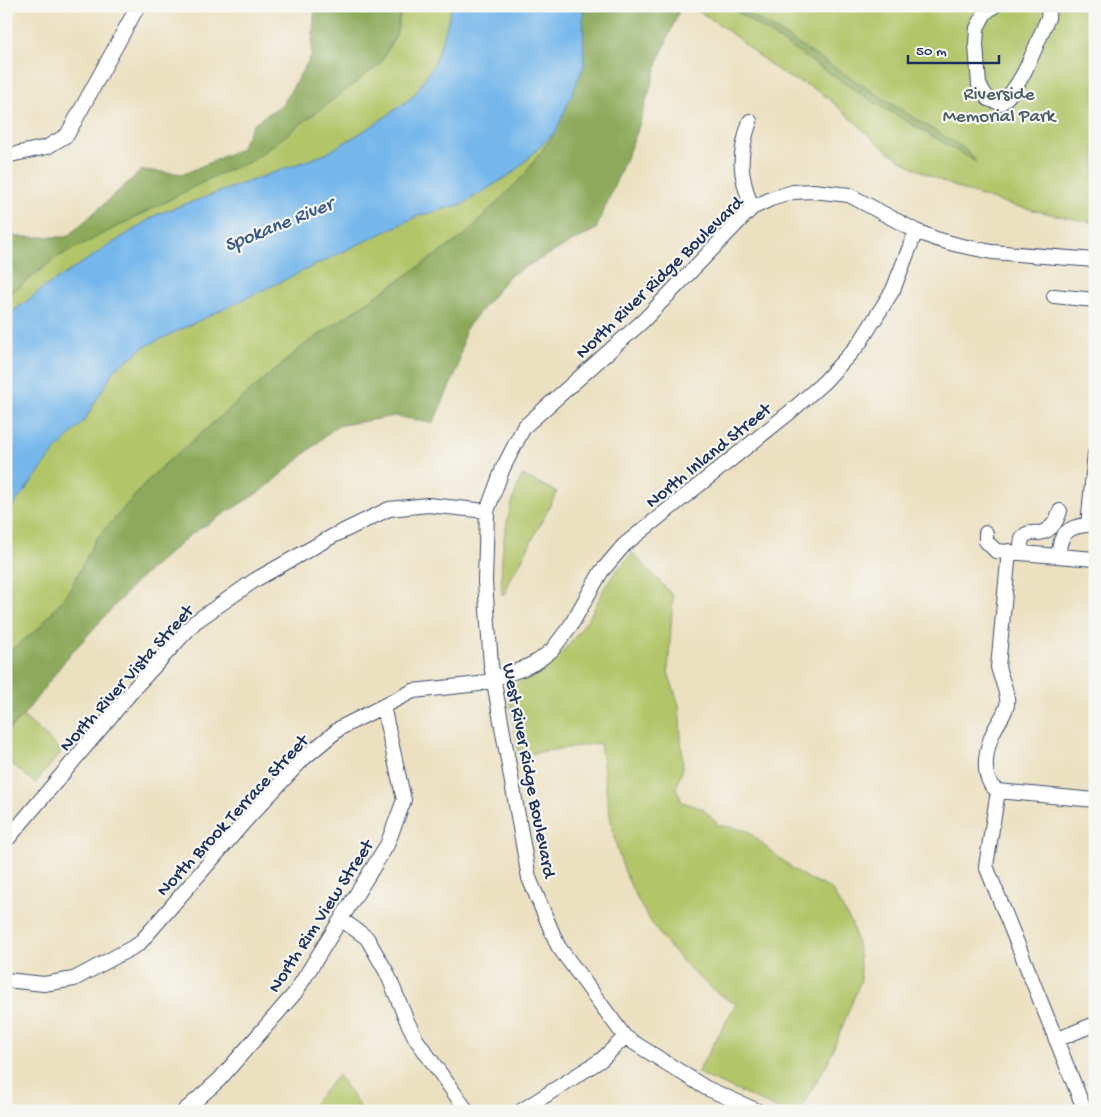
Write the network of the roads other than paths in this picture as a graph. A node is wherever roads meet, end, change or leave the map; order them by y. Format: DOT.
graph roads {
  1 [pos="138,6"];
  2 [pos="994,6"];
  3 [pos="1049,6"];
  4 [pos="750,121"];
  5 [pos="6,156"];
  6 [pos="752,208"];
  7 [pos="916,231"];
  8 [pos="1095,260"];
  9 [pos="1054,296"];
  10 [pos="1095,300"];
  11 [pos="1095,453"];
  12 [pos="487,511"];
  13 [pos="1060,511"];
  14 [pos="1091,526"];
  15 [pos="986,533"];
  16 [pos="1015,552"];
  17 [pos="1059,555"];
  18 [pos="1095,559"];
  19 [pos="493,679"];
  20 [pos="383,706"];
  21 [pos="998,791"];
  22 [pos="1095,800"];
  23 [pos="6,841"];
  24 [pos="341,919"];
  25 [pos="6,980"];
  26 [pos="1095,1024"];
  27 [pos="625,1037"];
  28 [pos="1056,1040"];
  29 [pos="184,1111"];
  30 [pos="467,1111"];
  31 [pos="521,1111"];
  32 [pos="758,1111"];
  33 [pos="1085,1111"];
  1 -- 5 [label="street"];
  2 -- 3 [label="street"];
  4 -- 6 [label="street"];
  6 -- 7 [label="street, North River Ridge Boulevard"];
  6 -- 12 [label="street, North River Ridge Boulevard"];
  7 -- 8 [label="street, North River Ridge Boulevard"];
  7 -- 19 [label="street, North Inland Street"];
  9 -- 10 [label="street"];
  11 -- 14 [label="street"];
  12 -- 19 [label="street, West River Ridge Boulevard"];
  12 -- 23 [label="street, North River Vista Street"];
  13 -- 16 [label="street"];
  14 -- 17 [label="street"];
  15 -- 16 [label="street"];
  16 -- 17 [label="street"];
  16 -- 21 [label="street"];
  17 -- 18 [label="street"];
  19 -- 20 [label="street, North Brook Terrace Street"];
  19 -- 27 [label="street, West River Ridge Boulevard"];
  20 -- 24 [label="street, North Rim View Street"];
  20 -- 25 [label="street, North Brook Terrace Street"];
  21 -- 22 [label="street"];
  21 -- 28 [label="street"];
  24 -- 29 [label="street, North Rim View Street"];
  24 -- 30 [label="street"];
  26 -- 28 [label="street"];
  27 -- 31 [label="street"];
  27 -- 32 [label="street, West River Ridge Boulevard"];
  28 -- 33 [label="street"];
}
